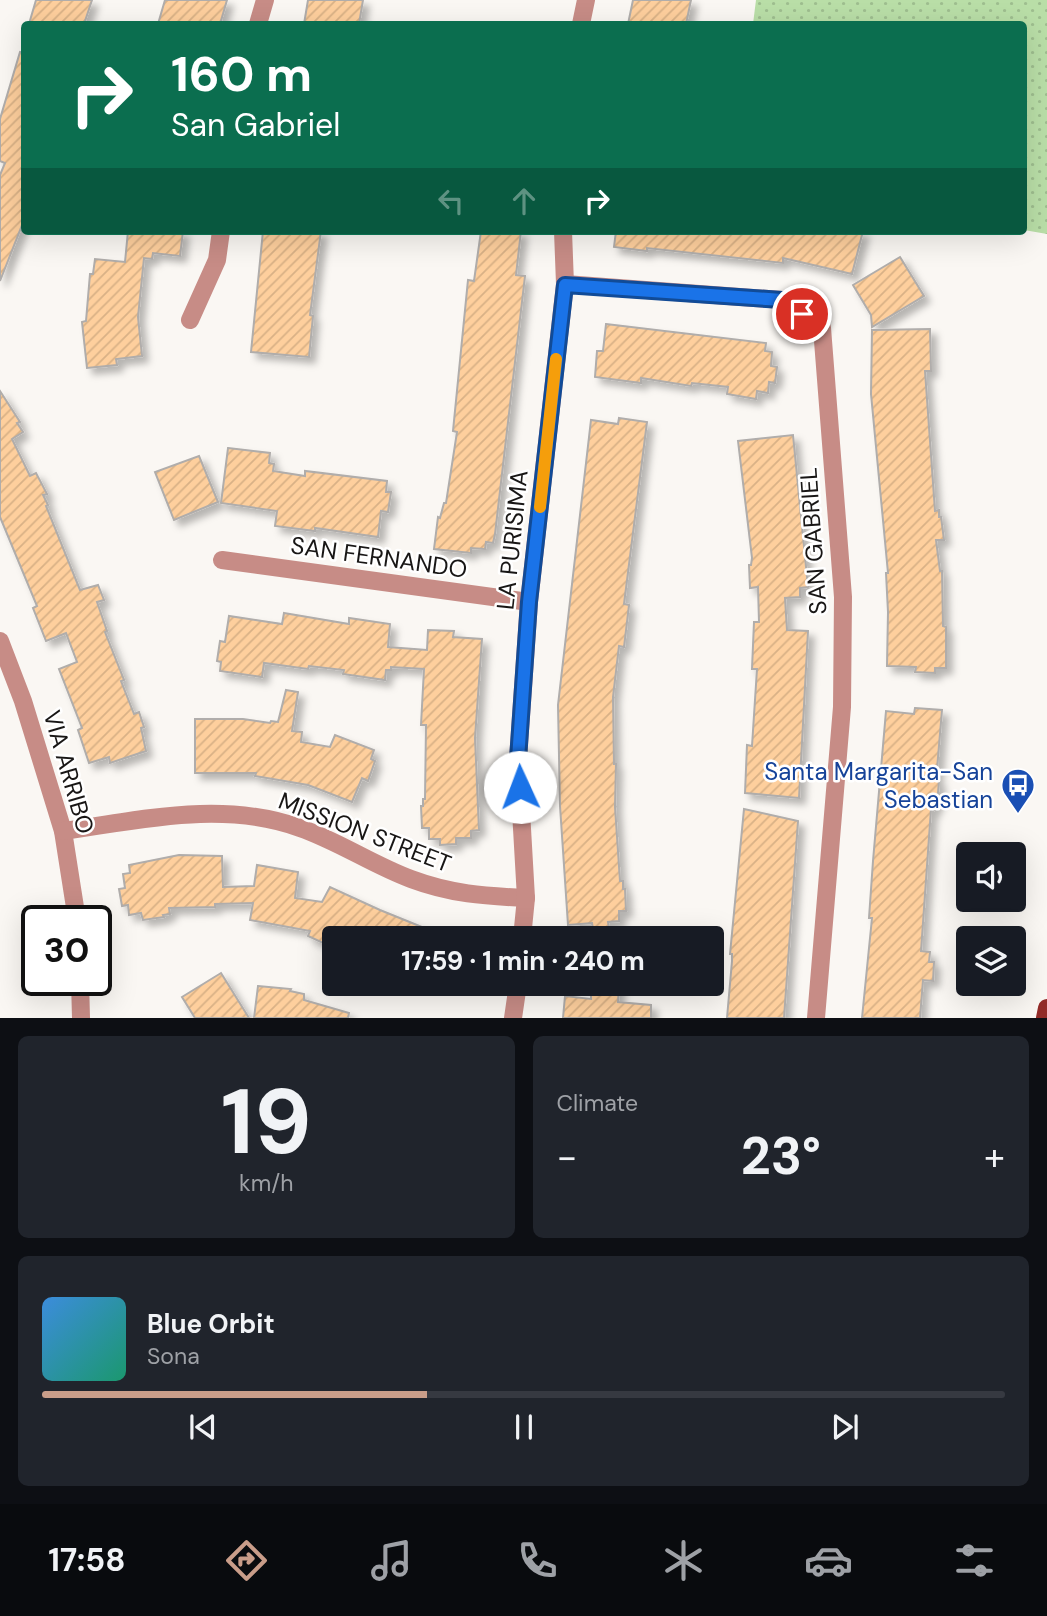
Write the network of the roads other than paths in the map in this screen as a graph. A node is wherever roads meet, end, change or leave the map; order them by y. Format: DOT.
graph roads {
  1 [pos="265,0"];
  2 [pos="586,0"];
  3 [pos="259,21"];
  4 [pos="582,21"];
  5 [pos="220,235"];
  6 [pos="563,235"];
  7 [pos="565,285"];
  8 [pos="190,320"];
  9 [pos="222,560"];
  10 [pos="529,602"];
  11 [pos="0,641"];
  12 [pos="63,831"];
  13 [pos="526,898"];
  14 [pos="75,905"];
  15 [pos="523,926"];
  16 [pos="80,996"];
  17 [pos="516,996"];
  18 [pos="1047,1008"];
  19 [pos="81,1017"];
  20 [pos="513,1017"];
  21 [pos="816,1017"];
  22 [pos="1045,1017"];
  1 -- 3 [label="street"];
  2 -- 4 [label="street"];
  5 -- 8 [label="street"];
  6 -- 7 [label="street, LA PURISIMA"];
  7 -- 10 [label="street, LA PURISIMA"];
  7 -- 21 [label="street, SAN GABRIEL"];
  9 -- 10 [label="street, SAN FERNANDO"];
  10 -- 13 [label="street, LA PURISIMA"];
  11 -- 12 [label="street, VIA ARRIBO"];
  12 -- 13 [label="street, MISSION STREET"];
  12 -- 14 [label="street, VIA ARRIBO"];
  13 -- 15 [label="street, LA PURISIMA"];
  16 -- 19 [label="street"];
  17 -- 20 [label="street"];
  18 -- 22 [label="main road"];
}
